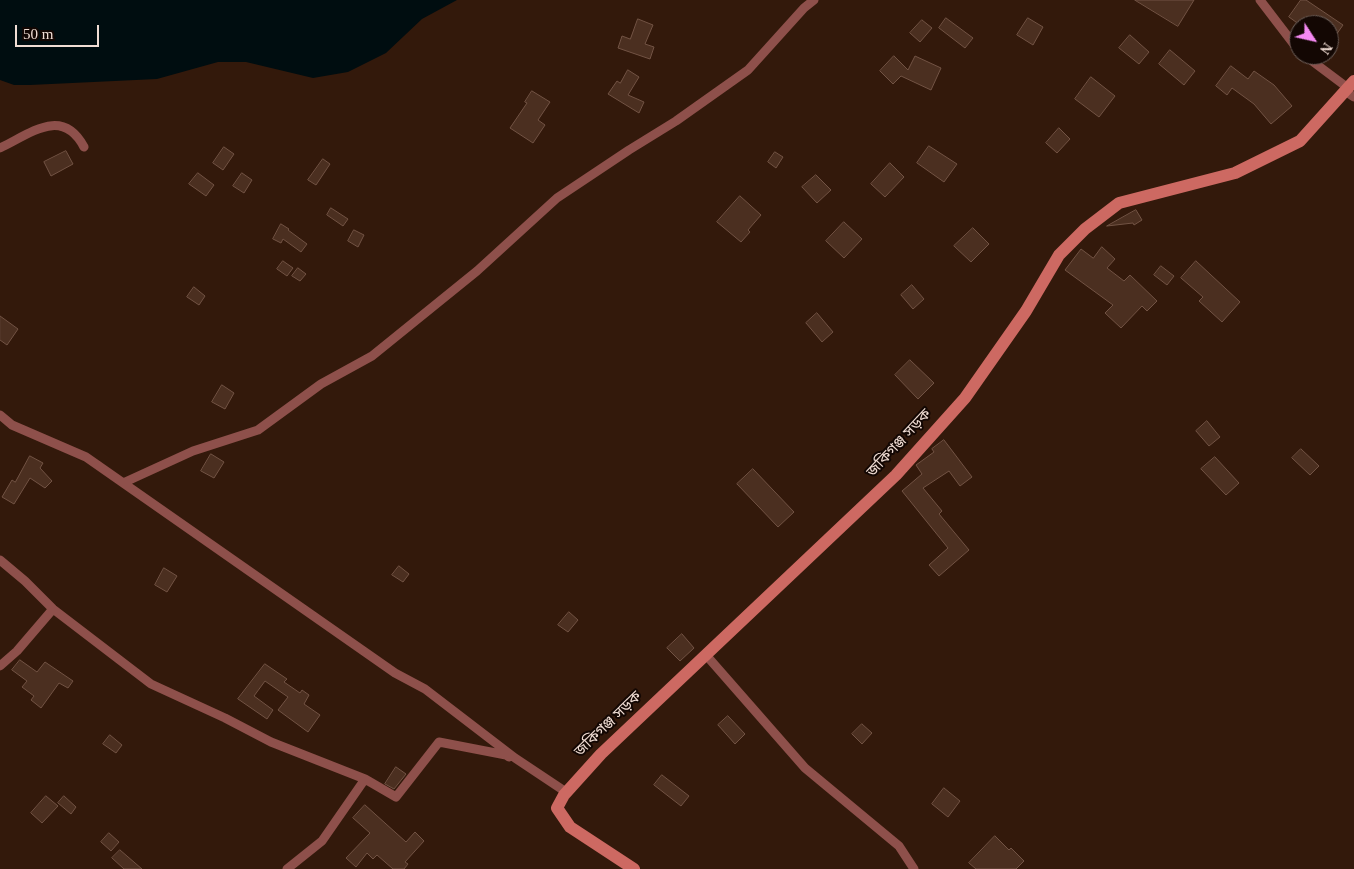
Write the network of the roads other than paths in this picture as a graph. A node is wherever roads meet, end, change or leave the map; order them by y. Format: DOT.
graph roads {
  1 [pos="814,0"];
  2 [pos="1260,0"];
  3 [pos="1289,38"];
  4 [pos="1318,65"];
  5 [pos="1350,89"];
  6 [pos="84,147"];
  7 [pos="0,148"];
  8 [pos="0,415"];
  9 [pos="124,483"];
  10 [pos="0,560"];
  11 [pos="53,609"];
  12 [pos="706,654"];
  13 [pos="0,666"];
  14 [pos="365,779"];
  15 [pos="565,793"];
  16 [pos="287,869"];
  17 [pos="634,869"];
  18 [pos="914,869"];
  1 -- 9 [label="street"];
  2 -- 3 [label="street"];
  4 -- 5 [label="street"];
  5 -- 12 [label="main road, জকিগঞ্জ সড়ক"];
  6 -- 7 [label="street"];
  8 -- 9 [label="street"];
  9 -- 15 [label="street"];
  10 -- 11 [label="street"];
  11 -- 13 [label="street"];
  11 -- 14 [label="street"];
  12 -- 15 [label="main road, জকিগঞ্জ সড়ক"];
  12 -- 18 [label="street"];
  14 -- 15 [label="street"];
  14 -- 16 [label="street"];
  15 -- 17 [label="main road"];
}
